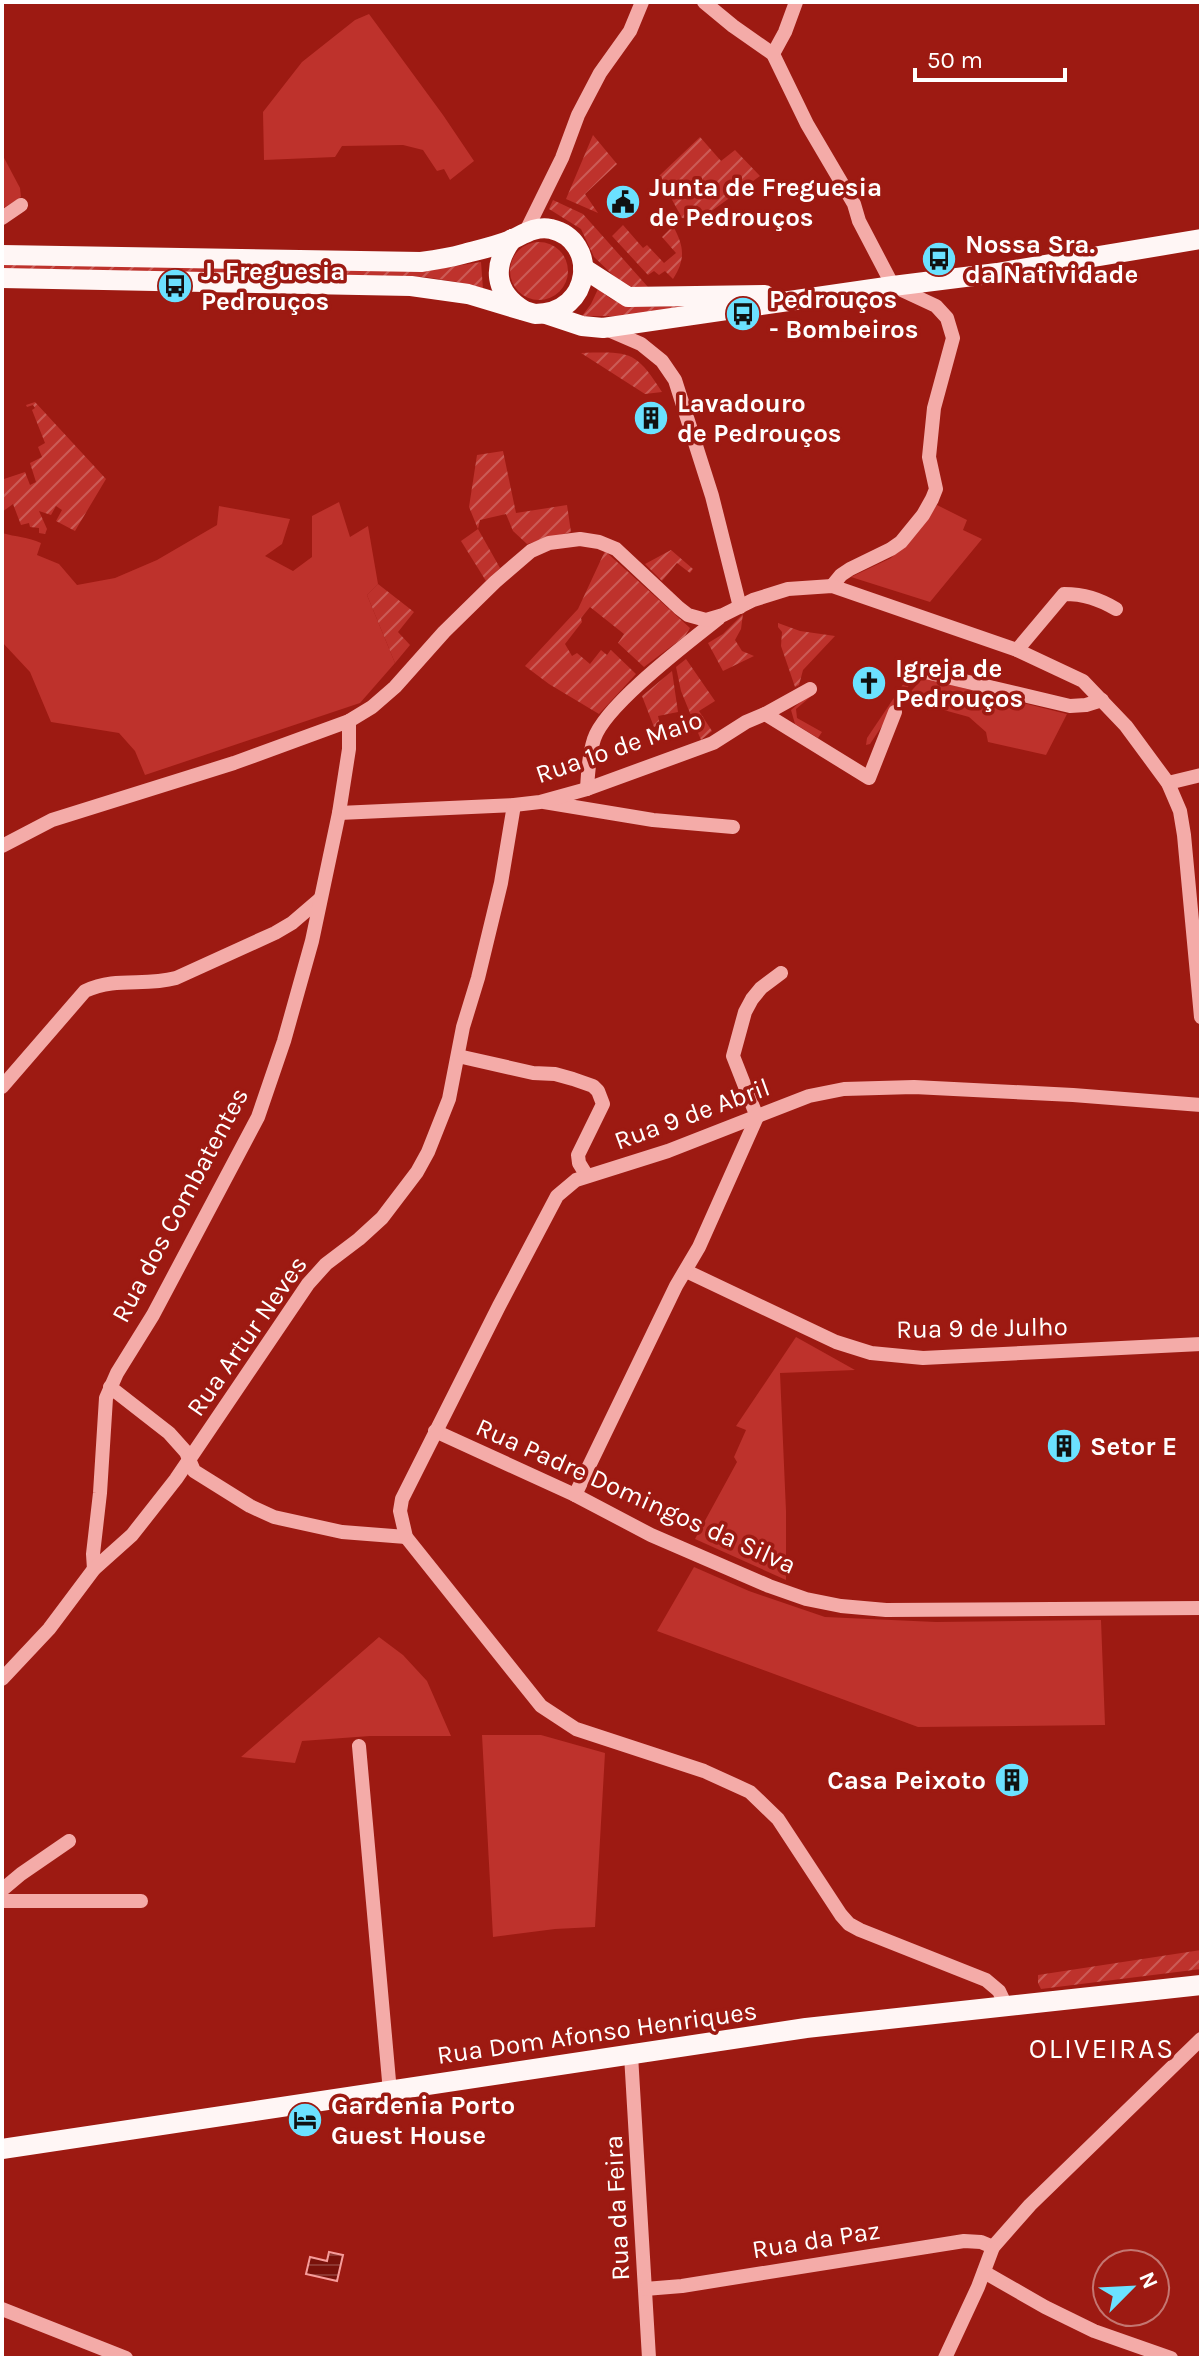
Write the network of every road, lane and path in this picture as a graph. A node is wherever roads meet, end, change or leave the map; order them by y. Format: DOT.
graph roads {
  1 [pos="642,2"];
  2 [pos="704,2"];
  3 [pos="796,2"];
  4 [pos="773,54"];
  5 [pos="21,205"];
  6 [pos="2,218"];
  7 [pos="519,235"];
  8 [pos="1201,239"];
  9 [pos="2,255"];
  10 [pos="583,268"];
  11 [pos="2,278"];
  12 [pos="893,286"];
  13 [pos="841,294"];
  14 [pos="524,311"];
  15 [pos="546,314"];
  16 [pos="603,328"];
  17 [pos="832,586"];
  18 [pos="740,607"];
  19 [pos="1116,609"];
  20 [pos="723,615"];
  21 [pos="1017,650"];
  22 [pos="913,669"];
  23 [pos="810,689"];
  24 [pos="1102,700"];
  25 [pos="895,712"];
  26 [pos="765,714"];
  27 [pos="349,721"];
  28 [pos="1201,775"];
  29 [pos="1168,783"];
  30 [pos="587,789"];
  31 [pos="540,802"];
  32 [pos="514,805"];
  33 [pos="339,813"];
  34 [pos="733,827"];
  35 [pos="2,846"];
  36 [pos="320,899"];
  37 [pos="781,973"];
  38 [pos="1201,1017"];
  39 [pos="458,1056"];
  40 [pos="2,1087"];
  41 [pos="1201,1105"];
  42 [pos="757,1117"];
  43 [pos="587,1176"];
  44 [pos="686,1271"];
  45 [pos="1201,1344"];
  46 [pos="110,1387"];
  47 [pos="435,1431"];
  48 [pos="189,1460"];
  49 [pos="575,1495"];
  50 [pos="406,1537"];
  51 [pos="94,1569"];
  52 [pos="1201,1608"];
  53 [pos="2,1679"];
  54 [pos="359,1746"];
  55 [pos="69,1841"];
  56 [pos="2,1890"];
  57 [pos="2,1901"];
  58 [pos="141,1901"];
  59 [pos="1201,1985"];
  60 [pos="1006,2006"];
  61 [pos="1201,2039"];
  62 [pos="631,2055"];
  63 [pos="390,2092"];
  64 [pos="2,2149"];
  65 [pos="993,2247"];
  66 [pos="984,2272"];
  67 [pos="645,2289"];
  68 [pos="2,2309"];
  69 [pos="126,2358"];
  70 [pos="649,2358"];
  71 [pos="945,2358"];
  72 [pos="1171,2358"];
  1 -- 7 [label="street"];
  2 -- 4 [label="street"];
  3 -- 4 [label="street"];
  4 -- 12 [label="street"];
  5 -- 6 [label="street"];
  7 -- 9 [label="main road"];
  7 -- 10 [label="main road"];
  7 -- 14 [label="main road"];
  8 -- 12 [label="main road"];
  10 -- 13 [label="main road"];
  10 -- 15 [label="main road"];
  11 -- 14 [label="main road"];
  12 -- 13 [label="main road"];
  12 -- 17 [label="street"];
  13 -- 16 [label="main road"];
  14 -- 15 [label="main road"];
  15 -- 16 [label="main road"];
  16 -- 18 [label="street"];
  17 -- 18 [label="street"];
  17 -- 21 [label="street"];
  18 -- 20 [label="street"];
  19 -- 21 [label="street"];
  20 -- 27 [label="street"];
  20 -- 30 [label="street"];
  21 -- 24 [label="street"];
  22 -- 24 [label="street"];
  23 -- 26 [label="street, Rua 1º de Maio"];
  24 -- 29 [label="street"];
  25 -- 26 [label="street"];
  26 -- 30 [label="street, Rua 1º de Maio"];
  27 -- 33 [label="street, Rua dos Combatentes"];
  27 -- 35 [label="street"];
  28 -- 29 [label="street"];
  29 -- 38 [label="street"];
  30 -- 31 [label="street, Rua 1º de Maio"];
  31 -- 32 [label="street, Rua 1º de Maio"];
  31 -- 34 [label="street"];
  32 -- 33 [label="street, Rua 1º de Maio"];
  32 -- 39 [label="street, Rua Artur Neves"];
  33 -- 36 [label="street, Rua dos Combatentes"];
  36 -- 40 [label="street"];
  36 -- 46 [label="street, Rua dos Combatentes"];
  37 -- 42 [label="street"];
  39 -- 43 [label="street"];
  39 -- 48 [label="street, Rua Artur Neves"];
  41 -- 42 [label="street, Rua 9 de Abril"];
  42 -- 43 [label="street, Rua 9 de Abril"];
  42 -- 44 [label="street"];
  43 -- 47 [label="street, Rua 9 de Abril"];
  44 -- 45 [label="street, Rua 9 de Julho"];
  44 -- 49 [label="street"];
  46 -- 48 [label="street"];
  46 -- 51 [label="street, Rua dos Combatentes"];
  47 -- 49 [label="street, Rua Padre Domingos da Silva"];
  47 -- 50 [label="street, Rua 9 de Abril"];
  48 -- 50 [label="street"];
  48 -- 51 [label="street, Rua Artur Neves"];
  49 -- 52 [label="street, Rua Padre Domingos da Silva"];
  50 -- 60 [label="street"];
  51 -- 53 [label="street, Rua Artur Neves"];
  54 -- 63 [label="street"];
  55 -- 56 [label="street"];
  57 -- 58 [label="street"];
  59 -- 60 [label="main road, Rua Dom Afonso Henriques"];
  60 -- 62 [label="main road, Rua Dom Afonso Henriques"];
  61 -- 65 [label="street"];
  62 -- 63 [label="main road, Rua Dom Afonso Henriques"];
  62 -- 67 [label="street, Rua da Feira"];
  63 -- 64 [label="main road, Rua Dom Afonso Henriques"];
  65 -- 66 [label="street"];
  65 -- 67 [label="street, Rua da Paz"];
  66 -- 71 [label="street"];
  66 -- 72 [label="street"];
  67 -- 70 [label="street, Rua da Feira"];
  68 -- 69 [label="street"];
}
